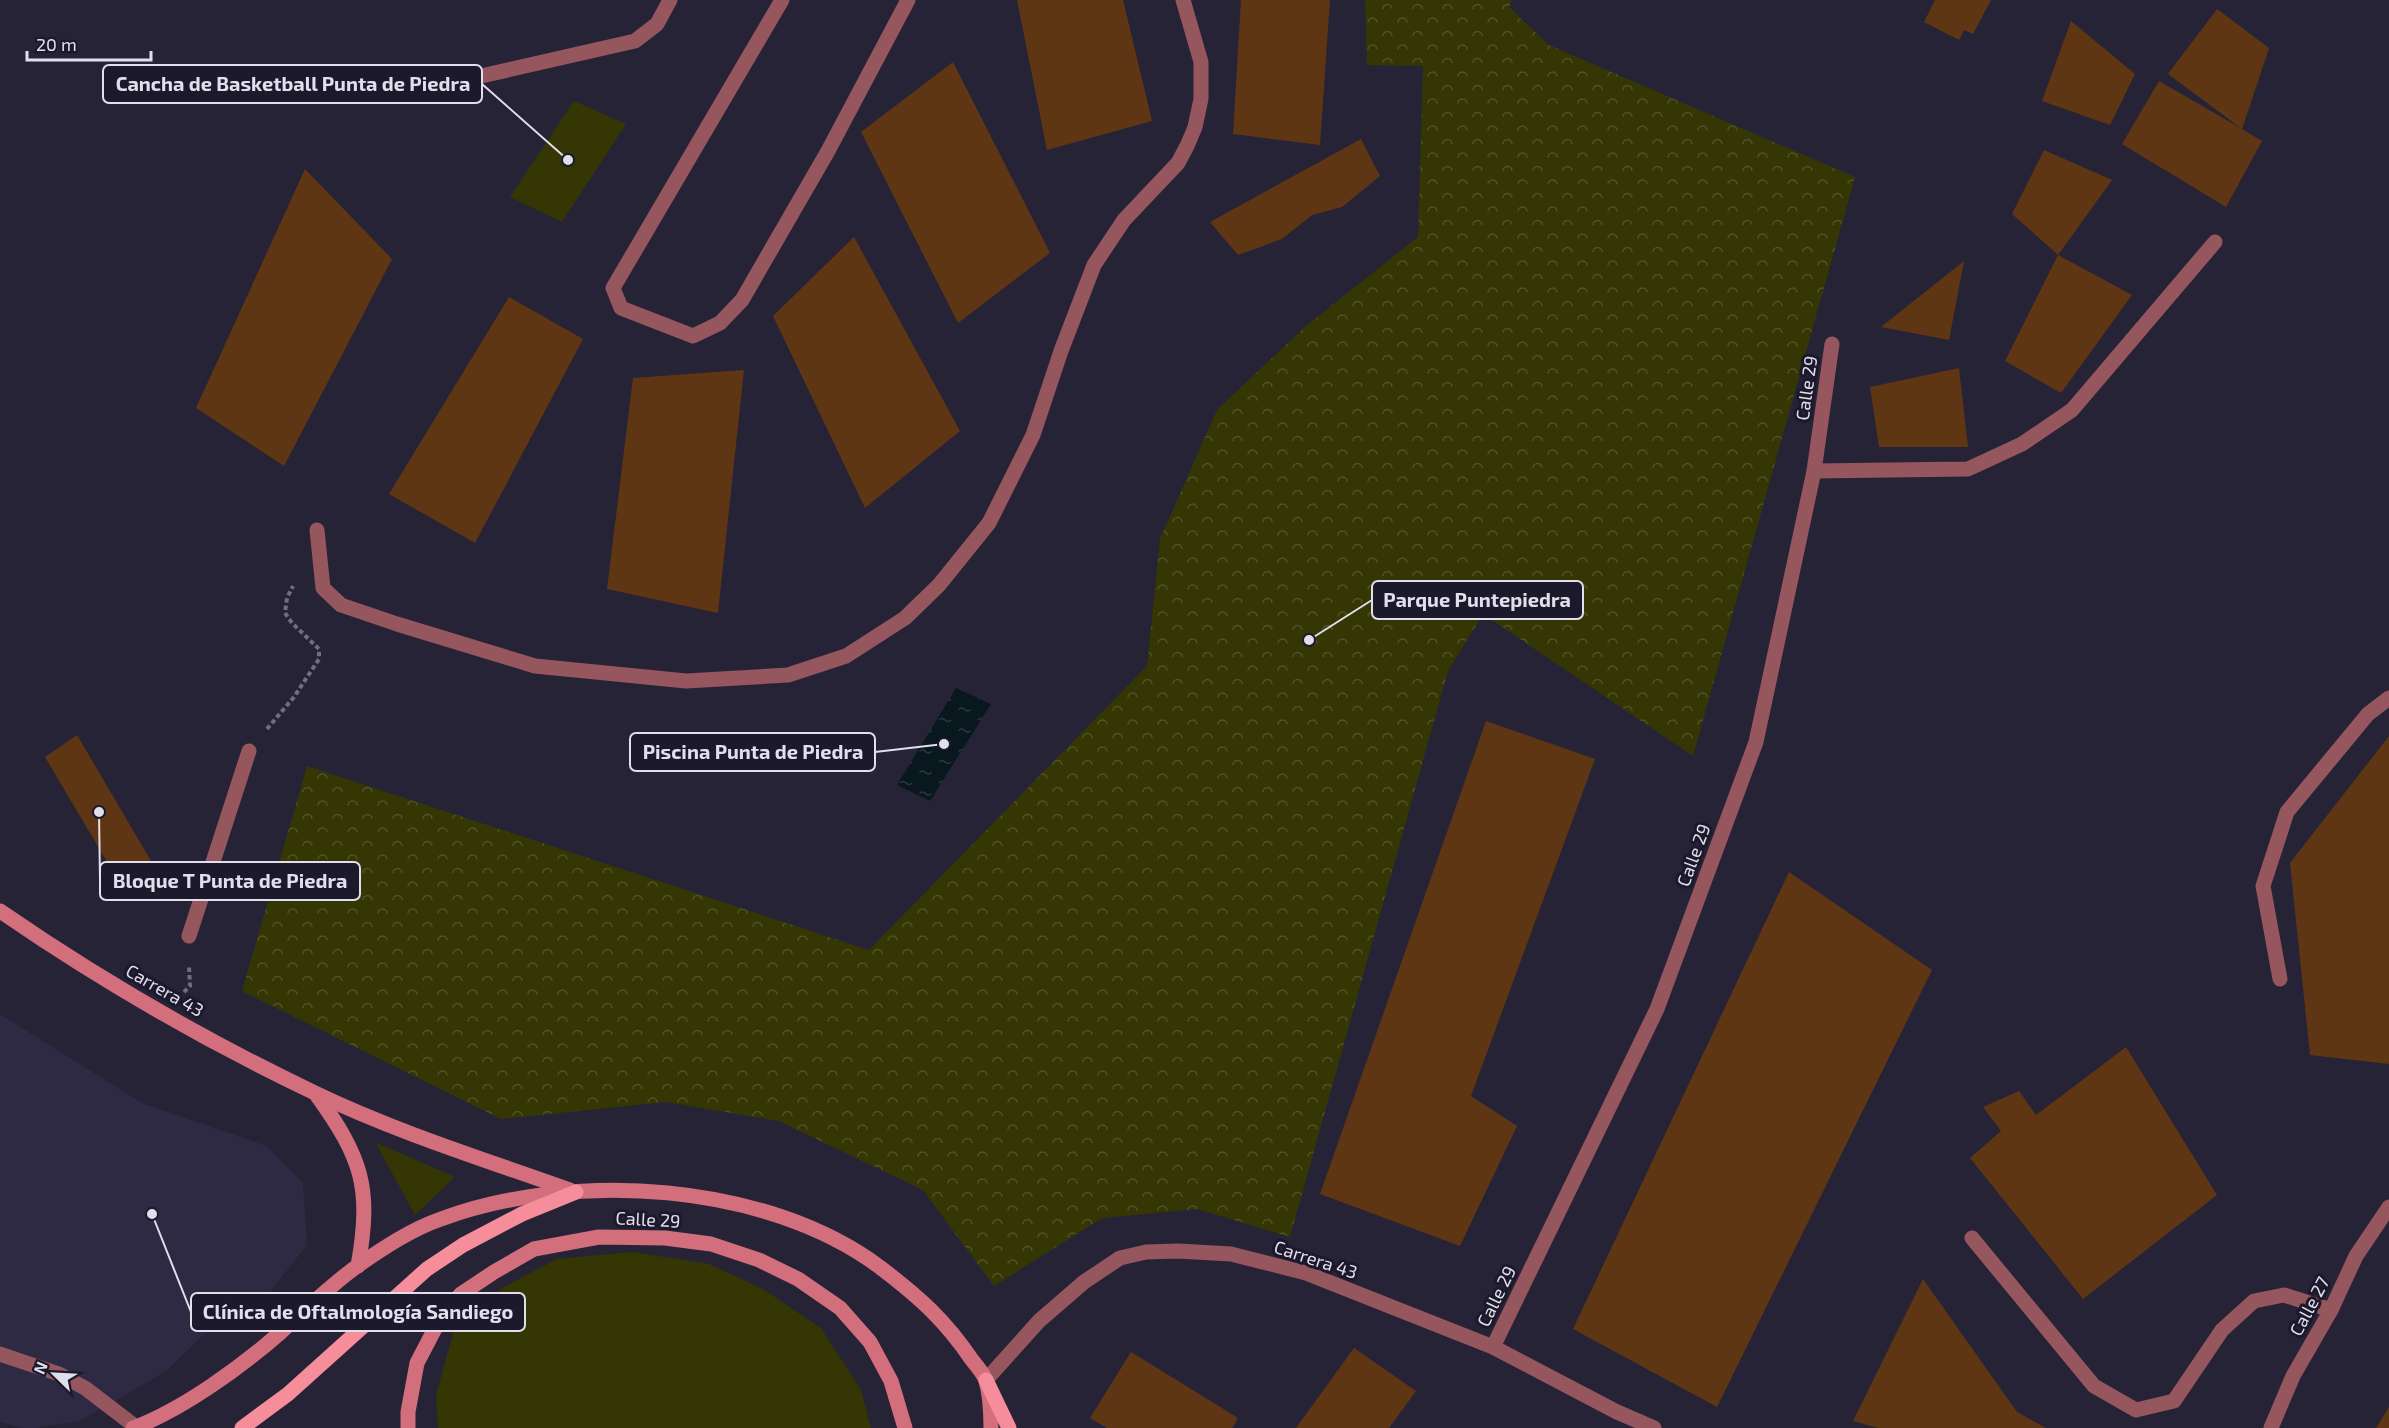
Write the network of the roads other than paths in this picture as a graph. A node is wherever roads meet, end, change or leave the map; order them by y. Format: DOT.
graph roads {
  1 [pos="670,0"];
  2 [pos="782,0"];
  3 [pos="908,0"];
  4 [pos="1183,0"];
  5 [pos="468,79"];
  6 [pos="2215,242"];
  7 [pos="1832,344"];
  8 [pos="1814,471"];
  9 [pos="317,530"];
  10 [pos="2389,698"];
  11 [pos="249,751"];
  12 [pos="0,911"];
  13 [pos="189,936"];
  14 [pos="2280,979"];
  15 [pos="316,1094"];
  16 [pos="576,1192"];
  17 [pos="2389,1206"];
  18 [pos="1972,1238"];
  19 [pos="358,1266"];
  20 [pos="2331,1310"];
  21 [pos="1492,1347"];
  22 [pos="0,1354"];
  23 [pos="986,1380"];
  24 [pos="1617,1412"];
  25 [pos="135,1427"];
  26 [pos="242,1428"];
  27 [pos="408,1428"];
  28 [pos="905,1428"];
  29 [pos="991,1428"];
  30 [pos="1009,1428"];
  31 [pos="1630,1428"];
  32 [pos="1654,1428"];
  33 [pos="2271,1428"];
  1 -- 5 [label="street"];
  2 -- 3 [label="street"];
  4 -- 9 [label="street"];
  6 -- 8 [label="street"];
  7 -- 8 [label="street, Calle 29"];
  8 -- 21 [label="street, Calle 29"];
  10 -- 14 [label="street"];
  11 -- 13 [label="street"];
  12 -- 15 [label="main road, Carrera 43"];
  15 -- 16 [label="main road, Carrera 43"];
  15 -- 19 [label="main road, Carrera 43"];
  16 -- 19 [label="main road, Calle 29"];
  16 -- 23 [label="main road, Calle 29"];
  16 -- 26 [label="main road"];
  17 -- 20 [label="street, Calle 27"];
  18 -- 20 [label="street"];
  19 -- 25 [label="main road, Calle 29"];
  20 -- 33 [label="street, Calle 27"];
  21 -- 23 [label="street, Carrera 43"];
  21 -- 24 [label="street, Carrera 43"];
  22 -- 25 [label="street"];
  23 -- 29 [label="main road"];
  23 -- 30 [label="main road"];
  24 -- 31 [label="street"];
  24 -- 32 [label="street, Carrera 43"];
  27 -- 28 [label="main road, Calle 29"];
}
